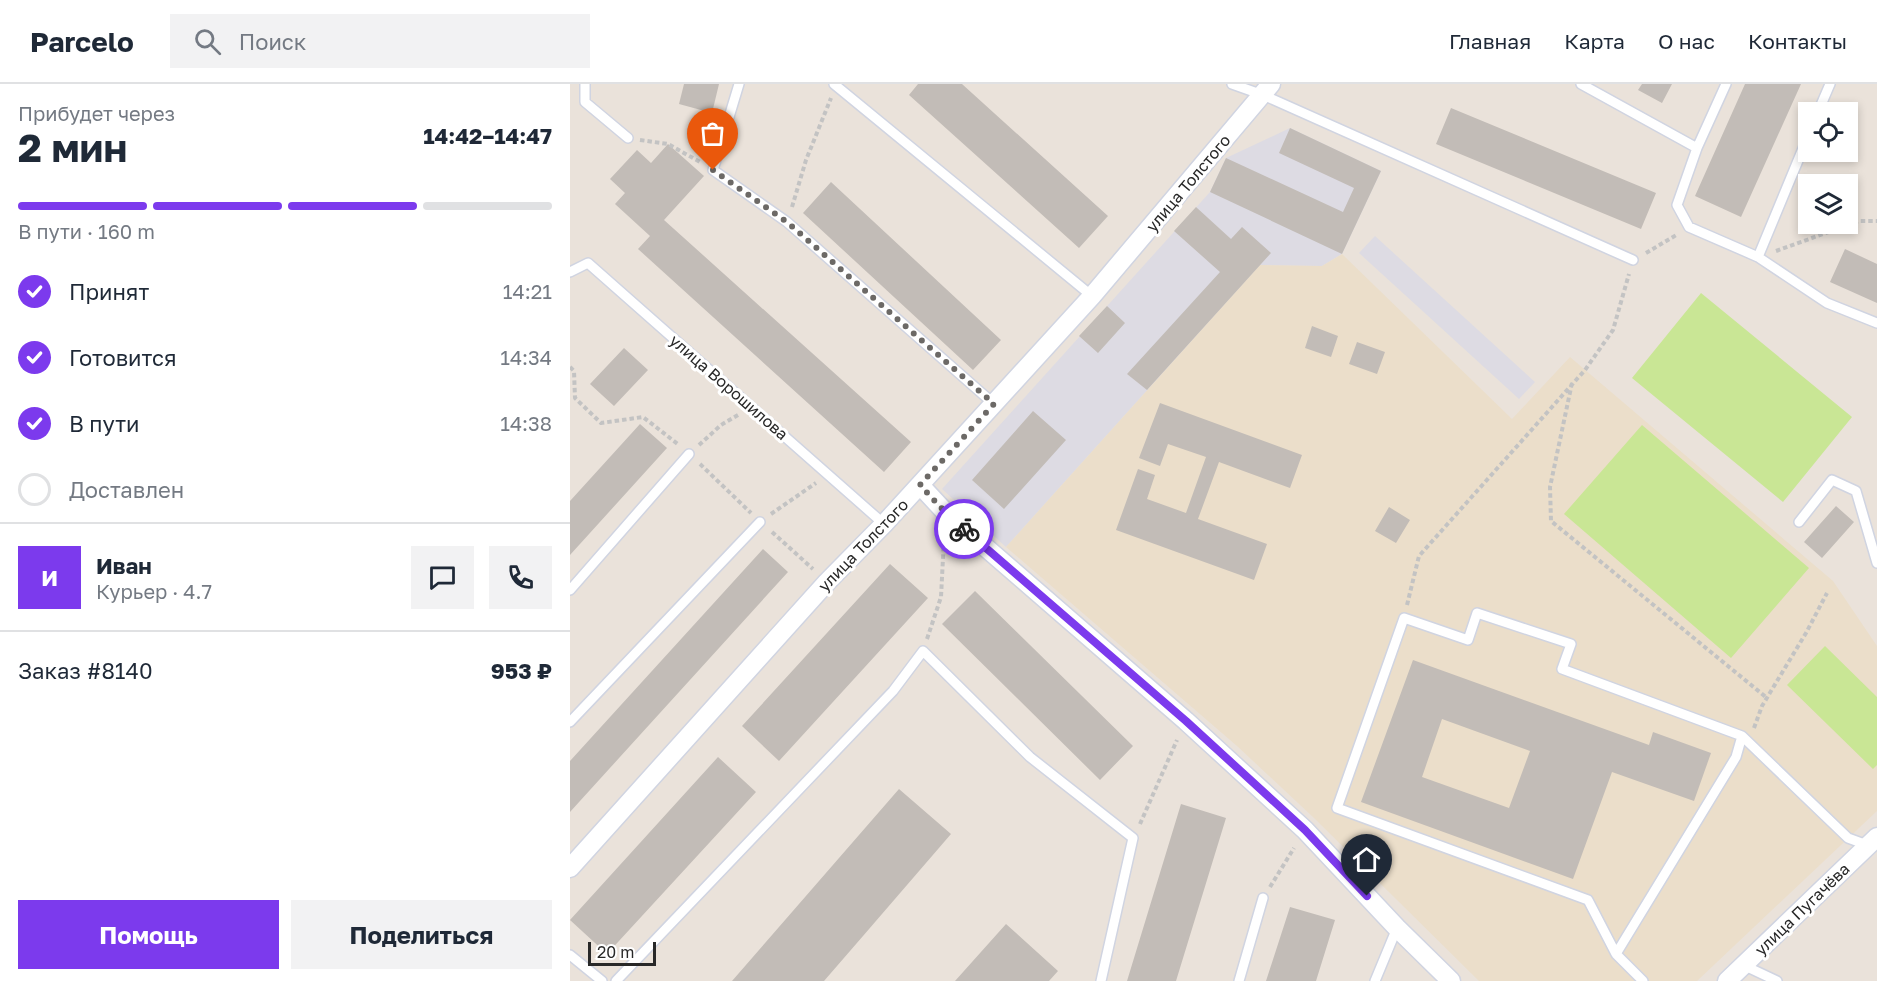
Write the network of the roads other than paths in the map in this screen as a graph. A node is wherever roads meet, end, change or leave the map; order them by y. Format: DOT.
graph roads {
  1 [pos="585,84"];
  2 [pos="740,84"];
  3 [pos="1232,84"];
  4 [pos="1581,84"];
  5 [pos="1726,84"];
  6 [pos="1830,84"];
  7 [pos="835,85"];
  8 [pos="1267,89"];
  9 [pos="1822,102"];
  10 [pos="628,138"];
  11 [pos="1697,148"];
  12 [pos="1798,161"];
  13 [pos="1758,257"];
  14 [pos="1634,260"];
  15 [pos="570,272"];
  16 [pos="1092,296"];
  17 [pos="1877,323"];
  18 [pos="994,404"];
  19 [pos="689,454"];
  20 [pos="920,485"];
  21 [pos="760,522"];
  22 [pos="1799,522"];
  23 [pos="884,524"];
  24 [pos="1877,562"];
  25 [pos="570,590"];
  26 [pos="570,722"];
  27 [pos="1745,739"];
  28 [pos="1872,841"];
  29 [pos="570,867"];
  30 [pos="1263,898"];
  31 [pos="1397,928"];
  32 [pos="1616,954"];
  33 [pos="570,955"];
  34 [pos="1743,965"];
  35 [pos="602,981"];
  36 [pos="616,981"];
  37 [pos="1101,981"];
  38 [pos="1239,981"];
  39 [pos="1375,981"];
  40 [pos="1450,981"];
  41 [pos="1643,981"];
  42 [pos="1727,981"];
  43 [pos="1777,981"];
  1 -- 10 [label="lane"];
  2 -- 18 [label="lane"];
  3 -- 8 [label="lane"];
  4 -- 11 [label="lane"];
  5 -- 11 [label="lane"];
  6 -- 9 [label="lane"];
  7 -- 16 [label="lane"];
  8 -- 14 [label="lane"];
  8 -- 16 [label="street, улица Толстого"];
  11 -- 13 [label="lane"];
  12 -- 13 [label="lane"];
  13 -- 17 [label="lane"];
  15 -- 23 [label="lane, улица Ворошилова"];
  16 -- 18 [label="street, улица Толстого"];
  18 -- 20 [label="street, улица Толстого"];
  19 -- 25 [label="lane"];
  20 -- 23 [label="street, улица Толстого"];
  20 -- 31 [label="street"];
  21 -- 26 [label="lane"];
  22 -- 24 [label="lane"];
  23 -- 29 [label="street, улица Толстого"];
  27 -- 28 [label="lane"];
  27 -- 32 [label="lane"];
  27 -- 32 [label="lane"];
  28 -- 34 [label="street, улица Пугачёва"];
  30 -- 38 [label="lane"];
  31 -- 39 [label="lane"];
  31 -- 40 [label="street"];
  32 -- 41 [label="lane"];
  33 -- 35 [label="lane"];
  34 -- 42 [label="street, улица Пугачёва"];
  34 -- 43 [label="lane"];
  36 -- 37 [label="lane"];
}
